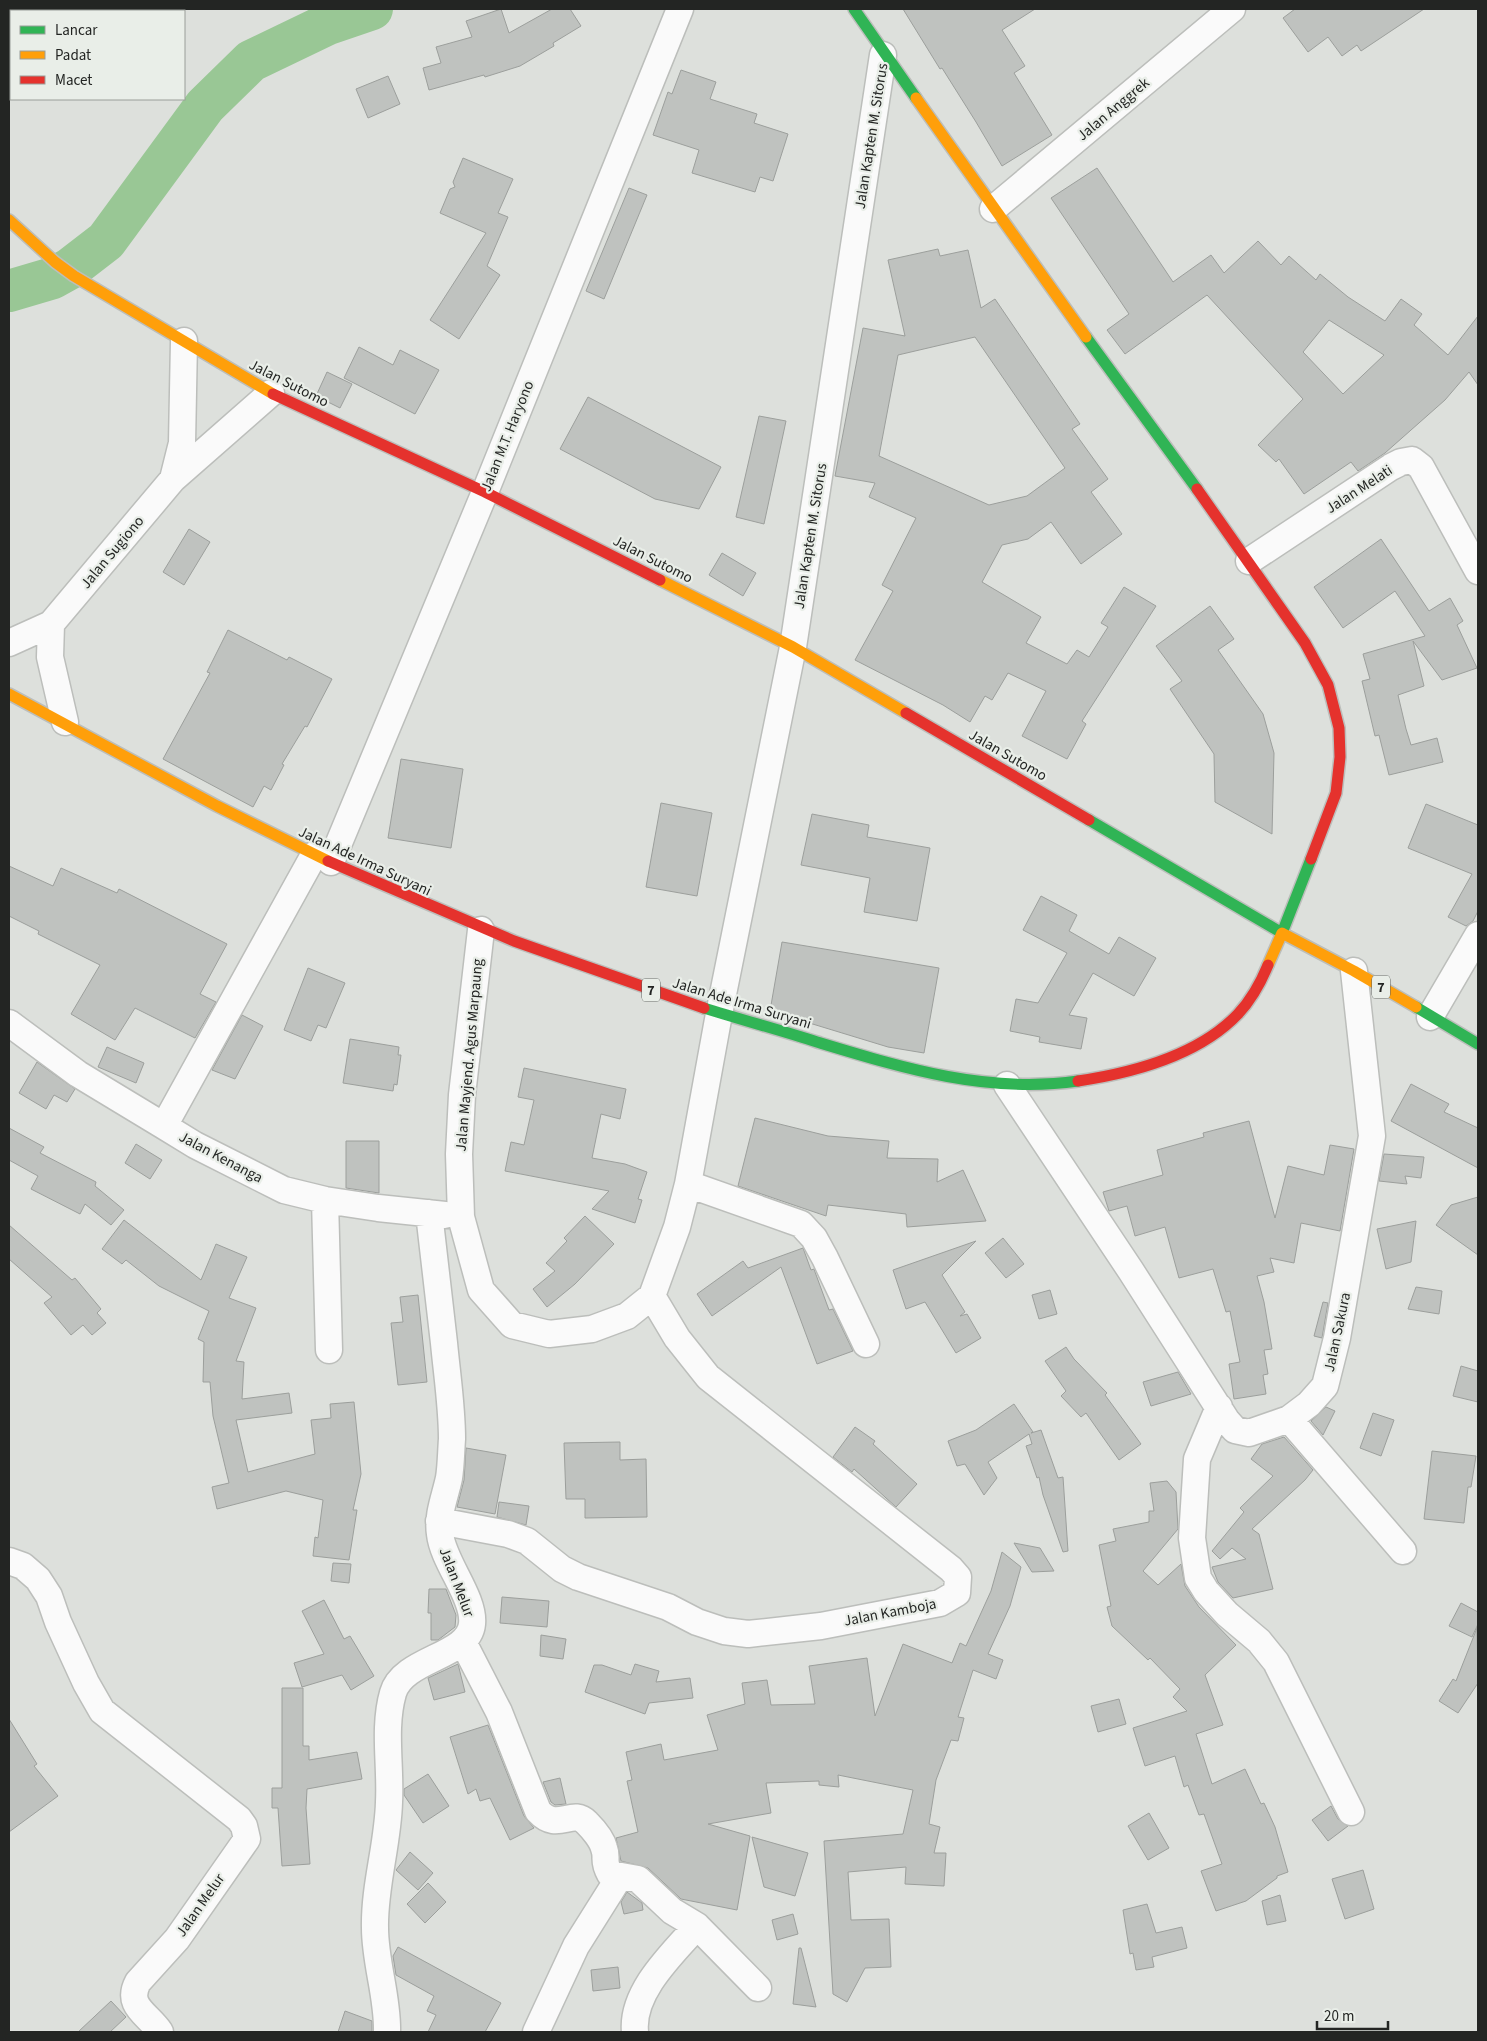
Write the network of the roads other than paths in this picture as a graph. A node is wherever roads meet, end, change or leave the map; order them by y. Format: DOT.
graph roads {
  1 [pos="680,9"];
  2 [pos="854,9"];
  3 [pos="1232,9"];
  4 [pos="884,55"];
  5 [pos="993,209"];
  6 [pos="11,223"];
  7 [pos="184,341"];
  8 [pos="271,393"];
  9 [pos="173,479"];
  10 [pos="485,492"];
  11 [pos="1248,561"];
  12 [pos="1478,571"];
  13 [pos="51,624"];
  14 [pos="9,643"];
  15 [pos="794,646"];
  16 [pos="9,694"];
  17 [pos="65,722"];
  18 [pos="323,859"];
  19 [pos="481,930"];
  20 [pos="1282,933"];
  21 [pos="1478,934"];
  22 [pos="1354,971"];
  23 [pos="719,1014"];
  24 [pos="1430,1017"];
  25 [pos="9,1023"];
  26 [pos="1478,1044"];
  27 [pos="1007,1086"];
  28 [pos="164,1126"];
  29 [pos="688,1184"];
  30 [pos="325,1200"];
  31 [pos="429,1213"];
  32 [pos="461,1217"];
  33 [pos="652,1296"];
  34 [pos="866,1344"];
  35 [pos="329,1350"];
  36 [pos="1219,1407"];
  37 [pos="1289,1419"];
  38 [pos="439,1521"];
  39 [pos="1403,1551"];
  40 [pos="9,1561"];
  41 [pos="463,1642"];
  42 [pos="1351,1812"];
  43 [pos="620,1876"];
  44 [pos="697,1926"];
  45 [pos="758,1988"];
  46 [pos="160,2032"];
  47 [pos="387,2032"];
  48 [pos="536,2032"];
  49 [pos="635,2032"];
  1 -- 10 [label="street, Jalan M.T. Haryono"];
  2 -- 4 [label="main road, Jalan Ade Irma Suryani"];
  3 -- 5 [label="street, Jalan Anggrek"];
  4 -- 5 [label="main road, Jalan Ade Irma Suryani"];
  4 -- 15 [label="street, Jalan Kapten M. Sitorus"];
  5 -- 11 [label="main road, Jalan Ade Irma Suryani"];
  6 -- 7 [label="main road, Jalan Sutomo"];
  7 -- 8 [label="main road, Jalan Sutomo"];
  7 -- 9 [label="street, Jalan Sugiono"];
  8 -- 9 [label="street, Jalan Sugiono"];
  8 -- 10 [label="main road, Jalan Sutomo"];
  9 -- 13 [label="street, Jalan Sugiono"];
  10 -- 15 [label="main road, Jalan Sutomo"];
  10 -- 18 [label="street, Jalan M.T. Haryono"];
  11 -- 12 [label="street, Jalan Melati"];
  11 -- 20 [label="main road, Jalan Ade Irma Suryani"];
  13 -- 14 [label="street, Jalan Sugiono"];
  13 -- 17 [label="street"];
  15 -- 20 [label="main road, Jalan Sutomo"];
  15 -- 23 [label="street, Jalan Kapten M. Sitorus"];
  16 -- 17 [label="main road, Jalan Ade Irma Suryani / 7"];
  17 -- 18 [label="main road, Jalan Ade Irma Suryani / 7"];
  18 -- 19 [label="main road, Jalan Ade Irma Suryani / 7"];
  18 -- 28 [label="street, Jalan M.T. Haryono"];
  19 -- 23 [label="main road, Jalan Ade Irma Suryani / 7"];
  19 -- 32 [label="street, Jalan Mayjend. Agus Marpaung"];
  20 -- 22 [label="main road, 7"];
  20 -- 27 [label="main road, Jalan Ade Irma Suryani / 7"];
  21 -- 24 [label="street"];
  22 -- 24 [label="main road, 7"];
  22 -- 37 [label="street, Jalan Sakura"];
  23 -- 27 [label="main road, Jalan Ade Irma Suryani / 7"];
  23 -- 29 [label="street"];
  24 -- 26 [label="main road, 7"];
  25 -- 28 [label="street, Jalan Kenanga"];
  27 -- 36 [label="street, Jalan Sakura"];
  28 -- 30 [label="street, Jalan Kenanga"];
  29 -- 33 [label="street"];
  29 -- 34 [label="street"];
  30 -- 31 [label="street, Jalan Kenanga"];
  30 -- 35 [label="street"];
  31 -- 32 [label="street, Jalan Kenanga"];
  31 -- 38 [label="street, Jalan Melur"];
  32 -- 33 [label="street, Jalan Mayjend. Agus Marpaung"];
  33 -- 38 [label="street, Jalan Kamboja"];
  36 -- 37 [label="street, Jalan Sakura"];
  36 -- 42 [label="street"];
  37 -- 39 [label="street"];
  38 -- 41 [label="street, Jalan Melur"];
  40 -- 46 [label="street, Jalan Melur"];
  41 -- 43 [label="street"];
  41 -- 47 [label="street"];
  43 -- 44 [label="street"];
  43 -- 48 [label="street"];
  44 -- 45 [label="street"];
  44 -- 49 [label="street"];
}
